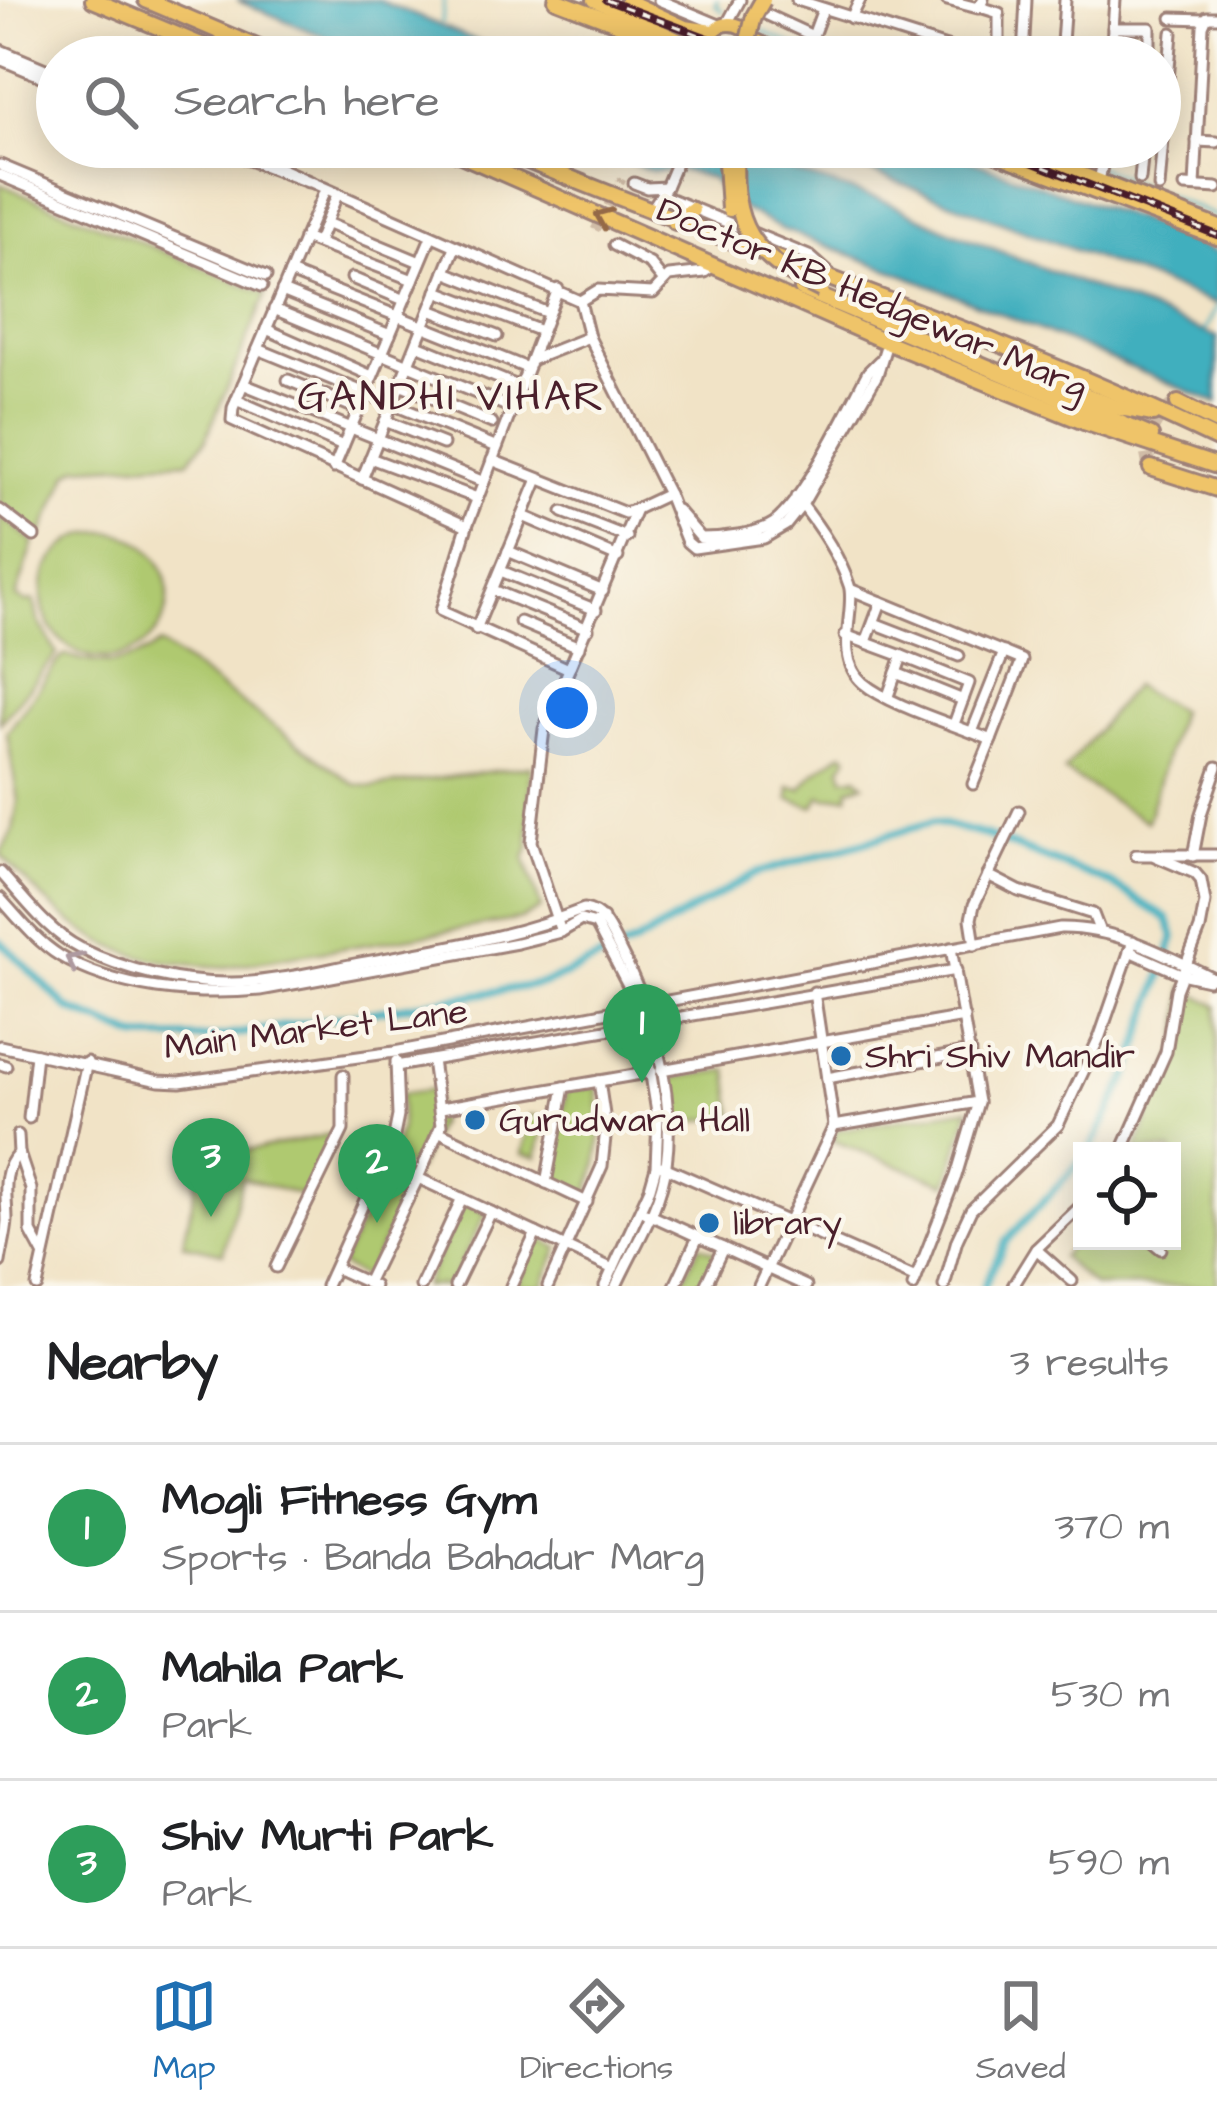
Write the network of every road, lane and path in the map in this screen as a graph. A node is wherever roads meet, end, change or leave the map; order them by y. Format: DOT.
graph roads {
  1 [pos="93,0"];
  2 [pos="146,0"];
  3 [pos="556,0"];
  4 [pos="594,0"];
  5 [pos="627,0"];
  6 [pos="659,0"];
  7 [pos="740,0"];
  8 [pos="797,0"];
  9 [pos="860,0"];
  10 [pos="947,0"];
  11 [pos="1026,0"];
  12 [pos="1065,0"];
  13 [pos="1115,0"];
  14 [pos="762,3"];
  15 [pos="982,4"];
  16 [pos="823,9"];
  17 [pos="851,18"];
  18 [pos="1172,18"];
  19 [pos="1211,18"];
  20 [pos="720,26"];
  21 [pos="1113,28"];
  22 [pos="1172,33"];
  23 [pos="180,36"];
  24 [pos="231,36"];
  25 [pos="650,36"];
  26 [pos="669,36"];
  27 [pos="716,36"];
  28 [pos="749,36"];
  29 [pos="751,36"];
  30 [pos="752,36"];
  31 [pos="813,36"];
  32 [pos="911,36"];
  33 [pos="1000,36"];
  34 [pos="1023,36"];
  35 [pos="1062,36"];
  36 [pos="1112,36"];
  37 [pos="1150,36"];
  38 [pos="1171,36"];
  39 [pos="0,54"];
  40 [pos="36,67"];
  41 [pos="36,72"];
  42 [pos="1200,81"];
  43 [pos="1217,82"];
  44 [pos="1197,141"];
  45 [pos="1217,142"];
  46 [pos="0,165"];
  47 [pos="270,168"];
  48 [pos="278,168"];
  49 [pos="490,168"];
  50 [pos="544,168"];
  51 [pos="673,168"];
  52 [pos="725,168"];
  53 [pos="735,168"];
  54 [pos="1032,168"];
  55 [pos="1085,168"];
  56 [pos="1103,168"];
  57 [pos="1141,168"];
  58 [pos="1160,168"];
  59 [pos="1102,173"];
  60 [pos="0,175"];
  61 [pos="1140,179"];
  62 [pos="308,182"];
  63 [pos="634,183"];
  64 [pos="1159,187"];
  65 [pos="1217,188"];
  66 [pos="325,190"];
  67 [pos="664,191"];
  68 [pos="337,195"];
  69 [pos="692,210"];
  70 [pos="650,212"];
  71 [pos="675,222"];
  72 [pos="326,223"];
  73 [pos="1217,226"];
  74 [pos="431,237"];
  75 [pos="304,238"];
  76 [pos="1217,238"];
  77 [pos="318,242"];
  78 [pos="614,245"];
  79 [pos="455,247"];
  80 [pos="420,262"];
  81 [pos="714,265"];
  82 [pos="445,272"];
  83 [pos="290,273"];
  84 [pos="352,278"];
  85 [pos="835,278"];
  86 [pos="662,279"];
  87 [pos="413,280"];
  88 [pos="558,289"];
  89 [pos="282,291"];
  90 [pos="437,291"];
  91 [pos="883,297"];
  92 [pos="404,300"];
  93 [pos="793,300"];
  94 [pos="580,301"];
  95 [pos="274,309"];
  96 [pos="430,310"];
  97 [pos="548,313"];
  98 [pos="398,316"];
  99 [pos="423,327"];
  100 [pos="266,329"];
  101 [pos="541,331"];
  102 [pos="390,335"];
  103 [pos="497,336"];
  104 [pos="589,337"];
  105 [pos="887,343"];
  106 [pos="417,345"];
  107 [pos="258,350"];
  108 [pos="381,356"];
  109 [pos="294,364"];
  110 [pos="529,364"];
  111 [pos="406,368"];
  112 [pos="372,376"];
  113 [pos="288,380"];
  114 [pos="243,384"];
  115 [pos="400,385"];
  116 [pos="520,387"];
  117 [pos="365,393"];
  118 [pos="279,399"];
  119 [pos="236,400"];
  120 [pos="1087,401"];
  121 [pos="392,404"];
  122 [pos="512,408"];
  123 [pos="358,410"];
  124 [pos="1177,411"];
  125 [pos="385,421"];
  126 [pos="1217,422"];
  127 [pos="492,423"];
  128 [pos="350,429"];
  129 [pos="1217,439"];
  130 [pos="377,441"];
  131 [pos="442,444"];
  132 [pos="343,446"];
  133 [pos="497,448"];
  134 [pos="370,458"];
  135 [pos="492,460"];
  136 [pos="1212,464"];
  137 [pos="334,467"];
  138 [pos="1151,468"];
  139 [pos="362,479"];
  140 [pos="538,479"];
  141 [pos="484,482"];
  142 [pos="1217,489"];
  143 [pos="668,494"];
  144 [pos="478,498"];
  145 [pos="800,501"];
  146 [pos="636,509"];
  147 [pos="0,510"];
  148 [pos="563,512"];
  149 [pos="523,516"];
  150 [pos="467,526"];
  151 [pos="34,536"];
  152 [pos="627,537"];
  153 [pos="508,551"];
  154 [pos="618,557"];
  155 [pos="500,571"];
  156 [pos="493,590"];
  157 [pos="852,590"];
  158 [pos="603,591"];
  159 [pos="881,602"];
  160 [pos="596,610"];
  161 [pos="520,622"];
  162 [pos="874,623"];
  163 [pos="476,629"];
  164 [pos="588,629"];
  165 [pos="845,635"];
  166 [pos="966,637"];
  167 [pos="866,642"];
  168 [pos="579,647"];
  169 [pos="1004,652"];
  170 [pos="902,656"];
  171 [pos="959,656"];
  172 [pos="569,669"];
  173 [pos="896,673"];
  174 [pos="953,676"];
  175 [pos="888,696"];
  176 [pos="963,700"];
  177 [pos="954,724"];
  178 [pos="972,731"];
  179 [pos="992,740"];
  180 [pos="1217,767"];
  181 [pos="973,784"];
  182 [pos="1019,812"];
  183 [pos="1136,855"];
  184 [pos="1217,855"];
  185 [pos="1155,856"];
  186 [pos="1193,856"];
  187 [pos="0,872"];
  188 [pos="989,873"];
  189 [pos="0,898"];
  190 [pos="559,926"];
  191 [pos="1100,932"];
  192 [pos="975,945"];
  193 [pos="951,948"];
  194 [pos="1137,949"];
  195 [pos="1179,968"];
  196 [pos="956,970"];
  197 [pos="811,975"];
  198 [pos="1217,980"];
  199 [pos="814,992"];
  200 [pos="644,1007"];
  201 [pos="964,1017"];
  202 [pos="648,1022"];
  203 [pos="823,1043"];
  204 [pos="0,1046"];
  205 [pos="394,1052"];
  206 [pos="970,1052"];
  207 [pos="36,1054"];
  208 [pos="432,1060"];
  209 [pos="87,1062"];
  210 [pos="396,1066"];
  211 [pos="656,1071"];
  212 [pos="343,1075"];
  213 [pos="827,1078"];
  214 [pos="599,1082"];
  215 [pos="564,1088"];
  216 [pos="978,1102"];
  217 [pos="29,1118"];
  218 [pos="441,1120"];
  219 [pos="834,1126"];
  220 [pos="18,1135"];
  221 [pos="1126,1142"];
  222 [pos="19,1153"];
  223 [pos="384,1162"];
  224 [pos="661,1166"];
  225 [pos="418,1178"];
  226 [pos="546,1183"];
  227 [pos="462,1198"];
  228 [pos="587,1202"];
  229 [pos="491,1212"];
  230 [pos="646,1212"];
  231 [pos="1073,1214"];
  232 [pos="789,1220"];
  233 [pos="536,1233"];
  234 [pos="698,1237"];
  235 [pos="566,1247"];
  236 [pos="715,1247"];
  237 [pos="1036,1249"];
  238 [pos="43,1254"];
  239 [pos="0,1262"];
  240 [pos="275,1267"];
  241 [pos="335,1268"];
  242 [pos="767,1268"];
  243 [pos="613,1269"];
  244 [pos="914,1282"];
  245 [pos="370,1284"];
  246 [pos="1073,1284"];
  247 [pos="37,1286"];
  248 [pos="326,1286"];
  249 [pos="421,1286"];
  250 [pos="455,1286"];
  251 [pos="511,1286"];
  252 [pos="548,1286"];
  253 [pos="605,1286"];
  254 [pos="616,1286"];
  255 [pos="675,1286"];
  256 [pos="706,1286"];
  257 [pos="759,1286"];
  258 [pos="806,1286"];
  259 [pos="944,1286"];
  260 [pos="1013,1286"];
  1 -- 23 [label="highway"];
  2 -- 24 [label="highway"];
  3 -- 25 [label="highway"];
  4 -- 26 [label="main road"];
  5 -- 20 [label="main road"];
  6 -- 20 [label="street"];
  7 -- 20 [label="street"];
  8 -- 16 [label="street"];
  9 -- 17 [label="street"];
  10 -- 15 [label="street"];
  11 -- 34 [label="street"];
  12 -- 35 [label="street"];
  13 -- 21 [label="street"];
  14 -- 28 [label="highway, bridge"];
  14 -- 30 [label="street"];
  14 -- 31 [label="street"];
  15 -- 33 [label="street"];
  16 -- 17 [label="street"];
  16 -- 31 [label="street"];
  17 -- 32 [label="street"];
  18 -- 19 [label="street"];
  19 -- 42 [label="street"];
  20 -- 27 [label="main road"];
  20 -- 29 [label="main road"];
  21 -- 36 [label="street"];
  21 -- 37 [label="street"];
  22 -- 38 [label="street"];
  39 -- 40 [label="street"];
  39 -- 41 [label="street"];
  42 -- 43 [label="street"];
  42 -- 44 [label="street"];
  44 -- 45 [label="street"];
  44 -- 65 [label="street"];
  46 -- 60 [label="street"];
  47 -- 62 [label="street"];
  48 -- 62 [label="street"];
  81 -- 49 [label="highway, Doctor KB Hedgewar Marg, one-way"];
  50 -- 70 [label="highway, Doctor KB Hedgewar Marg"];
  51 -- 67 [label="street"];
  52 -- 120 [label="highway, bridge"];
  53 -- 120 [label="highway, bridge"];
  54 -- 76 [label="main road"];
  55 -- 59 [label="main road"];
  56 -- 59 [label="street"];
  57 -- 61 [label="street"];
  58 -- 64 [label="street"];
  59 -- 73 [label="main road"];
  62 -- 66 [label="street"];
  63 -- 67 [label="street"];
  66 -- 68 [label="street"];
  66 -- 75 [label="street"];
  67 -- 69 [label="street"];
  67 -- 70 [label="street"];
  68 -- 72 [label="street"];
  68 -- 74 [label="street"];
  69 -- 71 [label="highway"];
  69 -- 85 [label="street"];
  70 -- 71 [label="highway, Doctor KB Hedgewar Marg"];
  71 -- 85 [label="highway, Doctor KB Hedgewar Marg"];
  72 -- 77 [label="street"];
  72 -- 80 [label="street"];
  74 -- 79 [label="street"];
  74 -- 80 [label="street"];
  75 -- 77 [label="street"];
  75 -- 83 [label="street"];
  77 -- 87 [label="street"];
  78 -- 86 [label="street"];
  79 -- 82 [label="street"];
  79 -- 88 [label="street"];
  80 -- 87 [label="street"];
  81 -- 86 [label="street"];
  81 -- 93 [label="highway, Doctor KB Hedgewar Marg"];
  82 -- 90 [label="street"];
  82 -- 97 [label="street"];
  83 -- 89 [label="street"];
  83 -- 98 [label="street"];
  84 -- 92 [label="street"];
  85 -- 91 [label="highway, Doctor KB Hedgewar Marg"];
  86 -- 94 [label="street"];
  87 -- 92 [label="street"];
  88 -- 94 [label="street"];
  88 -- 97 [label="street"];
  89 -- 95 [label="street"];
  89 -- 102 [label="street"];
  90 -- 96 [label="street"];
  90 -- 101 [label="street"];
  91 -- 93 [label="highway"];
  91 -- 124 [label="highway, Doctor KB Hedgewar Marg"];
  92 -- 98 [label="street"];
  93 -- 105 [label="highway, Doctor KB Hedgewar Marg"];
  94 -- 104 [label="street"];
  95 -- 100 [label="street"];
  95 -- 108 [label="street"];
  96 -- 99 [label="street"];
  96 -- 103 [label="street"];
  97 -- 101 [label="street"];
  98 -- 99 [label="street"];
  98 -- 102 [label="street"];
  99 -- 106 [label="street"];
  99 -- 110 [label="street"];
  100 -- 107 [label="street"];
  100 -- 112 [label="street"];
  101 -- 110 [label="street"];
  102 -- 108 [label="street"];
  104 -- 110 [label="street"];
  104 -- 143 [label="street"];
  105 -- 136 [label="highway, Doctor KB Hedgewar Marg"];
  105 -- 145 [label="street"];
  106 -- 111 [label="street"];
  106 -- 116 [label="street"];
  107 -- 109 [label="street"];
  107 -- 114 [label="street"];
  108 -- 111 [label="street"];
  108 -- 112 [label="street"];
  109 -- 113 [label="street"];
  109 -- 117 [label="street"];
  110 -- 116 [label="street"];
  111 -- 115 [label="street"];
  111 -- 122 [label="street"];
  112 -- 117 [label="street"];
  113 -- 118 [label="street"];
  113 -- 123 [label="street"];
  114 -- 118 [label="street"];
  114 -- 119 [label="street"];
  115 -- 121 [label="street"];
  115 -- 127 [label="street"];
  116 -- 122 [label="street"];
  117 -- 121 [label="street"];
  117 -- 123 [label="street"];
  118 -- 128 [label="street"];
  119 -- 132 [label="street"];
  119 -- 137 [label="street"];
  120 -- 124 [label="highway"];
  120 -- 136 [label="highway"];
  121 -- 125 [label="street"];
  121 -- 133 [label="street"];
  122 -- 133 [label="street"];
  123 -- 128 [label="street"];
  124 -- 126 [label="highway"];
  124 -- 129 [label="highway, Doctor KB Hedgewar Marg"];
  125 -- 130 [label="street"];
  125 -- 131 [label="street"];
  128 -- 130 [label="street"];
  128 -- 132 [label="street"];
  130 -- 134 [label="street"];
  130 -- 141 [label="street"];
  132 -- 137 [label="street"];
  133 -- 135 [label="street"];
  134 -- 139 [label="street"];
  134 -- 144 [label="street"];
  135 -- 140 [label="street"];
  135 -- 141 [label="street"];
  137 -- 139 [label="street"];
  138 -- 142 [label="highway"];
  139 -- 150 [label="street"];
  140 -- 146 [label="street"];
  140 -- 149 [label="street"];
  141 -- 144 [label="street"];
  143 -- 145 [label="street"];
  143 -- 146 [label="street"];
  144 -- 150 [label="street"];
  145 -- 157 [label="street"];
  146 -- 152 [label="street"];
  147 -- 151 [label="street"];
  148 -- 152 [label="street"];
  149 -- 153 [label="street"];
  149 -- 154 [label="street"];
  150 -- 163 [label="street"];
  152 -- 154 [label="street"];
  153 -- 155 [label="street"];
  153 -- 158 [label="street"];
  154 -- 158 [label="street"];
  155 -- 156 [label="street"];
  155 -- 160 [label="street"];
  156 -- 163 [label="street"];
  156 -- 164 [label="street"];
  157 -- 159 [label="street"];
  157 -- 165 [label="street"];
  158 -- 160 [label="street"];
  159 -- 162 [label="street"];
  159 -- 166 [label="street"];
  160 -- 164 [label="street"];
  161 -- 168 [label="street"];
  162 -- 167 [label="street"];
  162 -- 171 [label="street"];
  163 -- 172 [label="street"];
  164 -- 168 [label="street"];
  165 -- 167 [label="street"];
  165 -- 175 [label="street"];
  166 -- 169 [label="street"];
  166 -- 171 [label="street"];
  167 -- 170 [label="street"];
  168 -- 172 [label="street"];
  169 -- 178 [label="street"];
  169 -- 179 [label="street"];
  170 -- 173 [label="street"];
  170 -- 174 [label="street"];
  171 -- 174 [label="street"];
  172 -- 190 [label="street"];
  173 -- 175 [label="street"];
  173 -- 176 [label="street"];
  174 -- 176 [label="street"];
  175 -- 177 [label="street"];
  176 -- 177 [label="street"];
  177 -- 178 [label="street"];
  178 -- 179 [label="street"];
  179 -- 181 [label="street"];
  180 -- 186 [label="street"];
  182 -- 188 [label="street"];
  183 -- 185 [label="street"];
  184 -- 186 [label="street"];
  185 -- 186 [label="street"];
  185 -- 195 [label="street"];
  187 -- 190 [label="street"];
  188 -- 191 [label="street"];
  188 -- 192 [label="street"];
  190 -- 189 [label="street, one-way"];
  190 -- 200 [label="street"];
  191 -- 192 [label="street, Main Market Lane"];
  191 -- 194 [label="street"];
  192 -- 193 [label="street, Main Market Lane"];
  193 -- 196 [label="street"];
  193 -- 197 [label="street, Main Market Lane"];
  194 -- 195 [label="street"];
  194 -- 259 [label="street"];
  195 -- 198 [label="street"];
  195 -- 221 [label="street"];
  196 -- 199 [label="street"];
  196 -- 201 [label="street"];
  197 -- 199 [label="street"];
  197 -- 200 [label="street, Main Market Lane"];
  199 -- 202 [label="street"];
  199 -- 203 [label="street"];
  200 -- 202 [label="street"];
  200 -- 205 [label="street, Main Market Lane"];
  201 -- 203 [label="street"];
  201 -- 206 [label="street"];
  202 -- 208 [label="street"];
  202 -- 211 [label="street"];
  203 -- 211 [label="street"];
  203 -- 213 [label="street"];
  204 -- 207 [label="street, Main Market Lane"];
  205 -- 209 [label="street, Main Market Lane"];
  205 -- 210 [label="street"];
  206 -- 213 [label="street"];
  206 -- 216 [label="street"];
  207 -- 209 [label="street, Main Market Lane"];
  207 -- 217 [label="street"];
  208 -- 210 [label="street"];
  208 -- 218 [label="street"];
  209 -- 238 [label="street"];
  210 -- 223 [label="street"];
  211 -- 214 [label="street"];
  211 -- 224 [label="street"];
  212 -- 240 [label="street"];
  213 -- 219 [label="street"];
  214 -- 215 [label="street"];
  214 -- 228 [label="street"];
  215 -- 218 [label="street"];
  215 -- 226 [label="street"];
  216 -- 219 [label="street"];
  216 -- 244 [label="street"];
  218 -- 225 [label="street"];
  218 -- 226 [label="street"];
  219 -- 232 [label="street"];
  220 -- 222 [label="street"];
  222 -- 238 [label="street"];
  222 -- 239 [label="street"];
  223 -- 225 [label="street"];
  223 -- 241 [label="street"];
  224 -- 230 [label="street"];
  224 -- 232 [label="street"];
  225 -- 227 [label="street"];
  225 -- 245 [label="street"];
  226 -- 228 [label="street"];
  227 -- 229 [label="street"];
  227 -- 249 [label="street"];
  228 -- 235 [label="street"];
  229 -- 233 [label="street"];
  229 -- 250 [label="street"];
  230 -- 234 [label="street"];
  230 -- 243 [label="street"];
  230 -- 254 [label="street"];
  231 -- 237 [label="street"];
  232 -- 242 [label="street"];
  232 -- 244 [label="street"];
  233 -- 235 [label="street"];
  233 -- 251 [label="street"];
  234 -- 236 [label="street"];
  234 -- 255 [label="street"];
  235 -- 243 [label="street"];
  235 -- 252 [label="street"];
  236 -- 242 [label="street"];
  236 -- 256 [label="street"];
  237 -- 246 [label="street"];
  237 -- 260 [label="street"];
  238 -- 247 [label="street"];
  241 -- 245 [label="street"];
  241 -- 248 [label="street"];
  242 -- 257 [label="street"];
  242 -- 258 [label="street"];
  243 -- 253 [label="street"];
}
